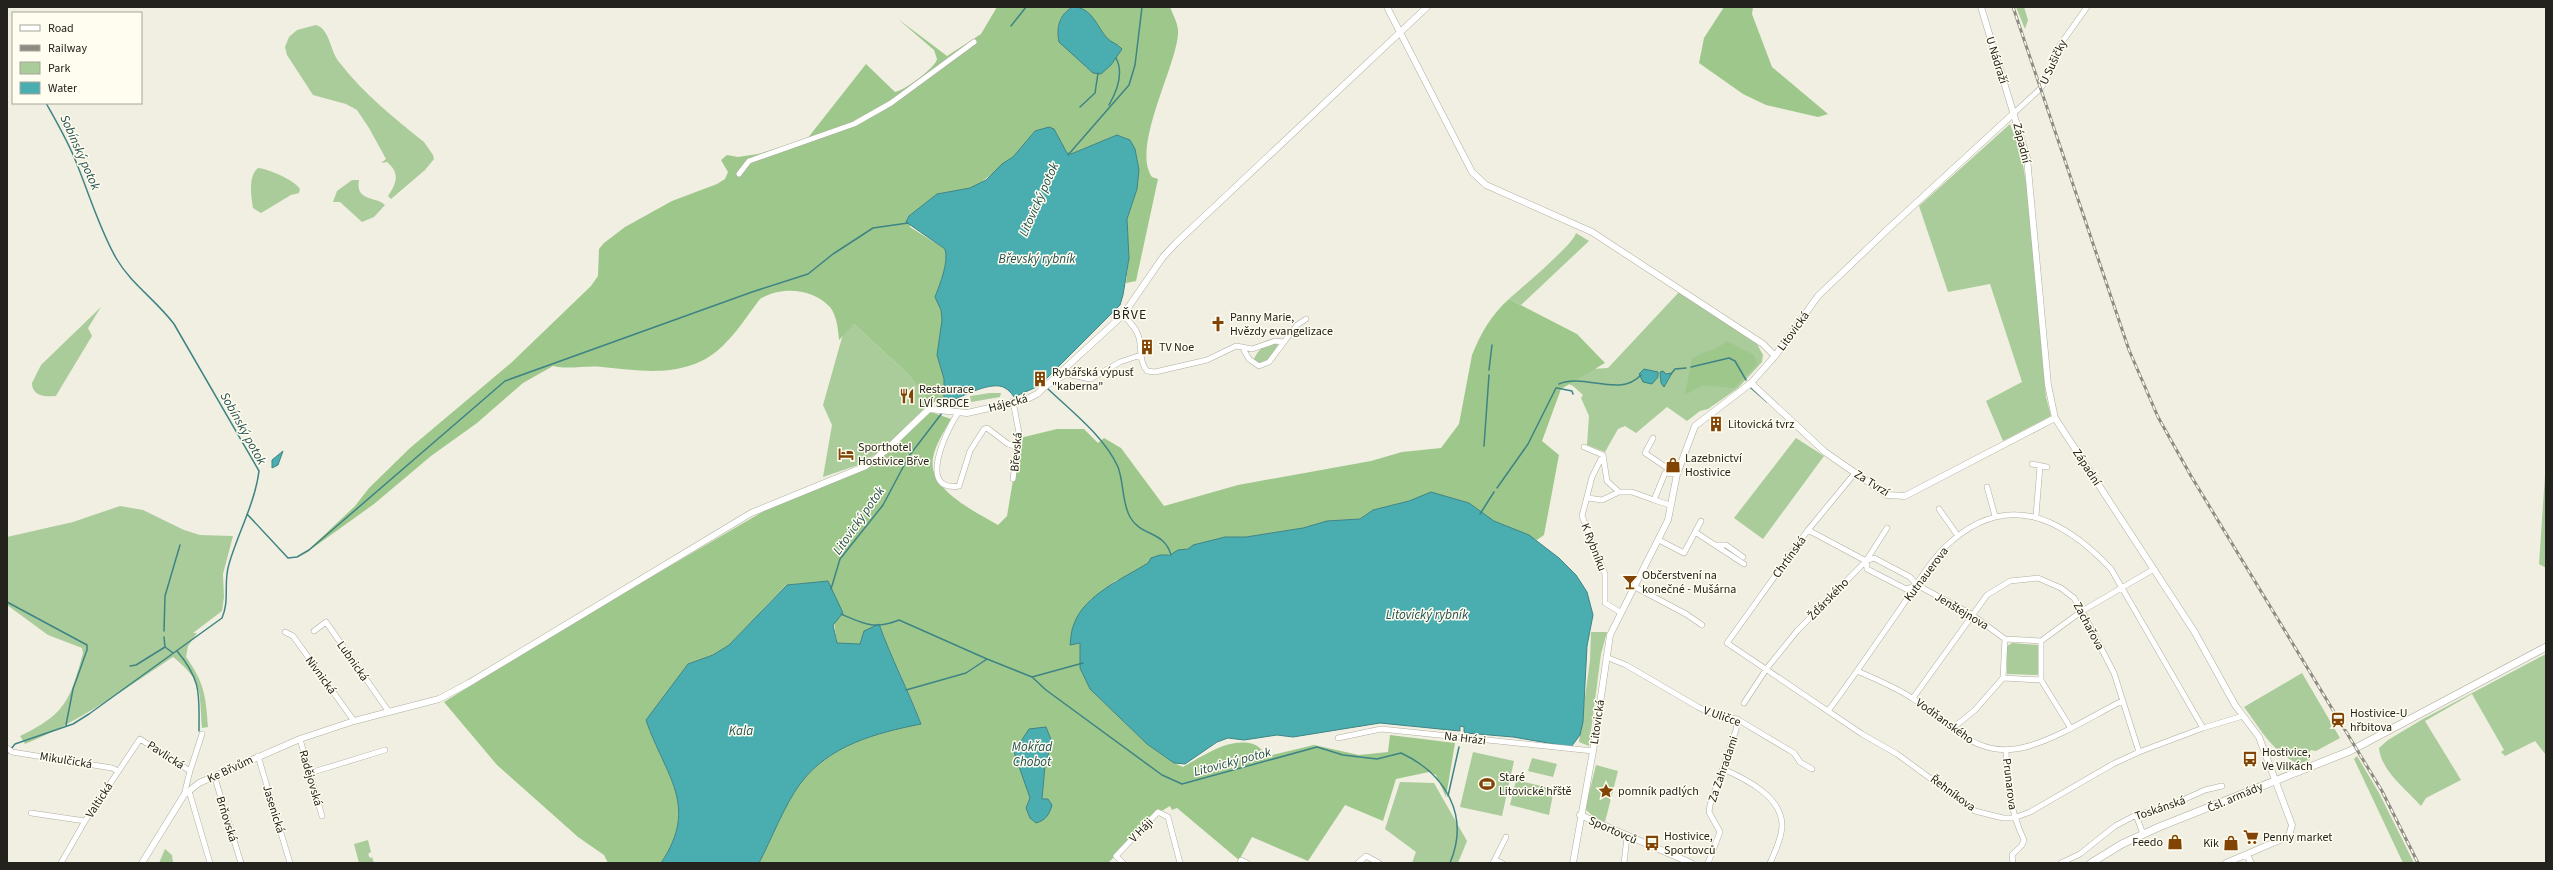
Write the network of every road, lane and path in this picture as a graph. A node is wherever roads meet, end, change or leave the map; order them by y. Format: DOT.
graph roads {
  1 [pos="1387,7"];
  2 [pos="1427,7"];
  3 [pos="1981,7"];
  4 [pos="2087,7"];
  5 [pos="1400,32"];
  6 [pos="974,42"];
  7 [pos="2014,113"];
  8 [pos="739,174"];
  9 [pos="1123,315"];
  10 [pos="1306,319"];
  11 [pos="1284,342"];
  12 [pos="1242,347"];
  13 [pos="1141,355"];
  14 [pos="1774,356"];
  15 [pos="1751,383"];
  16 [pos="1047,385"];
  17 [pos="1013,401"];
  18 [pos="958,413"];
  19 [pos="2055,418"];
  20 [pos="1653,438"];
  21 [pos="1018,447"];
  22 [pos="1584,448"];
  23 [pos="1604,455"];
  24 [pos="2032,464"];
  25 [pos="2040,466"];
  26 [pos="2047,467"];
  27 [pos="1855,473"];
  28 [pos="1676,474"];
  29 [pos="1013,479"];
  30 [pos="1987,487"];
  31 [pos="1619,492"];
  32 [pos="1588,498"];
  33 [pos="1654,500"];
  34 [pos="1670,505"];
  35 [pos="1939,509"];
  36 [pos="1995,516"];
  37 [pos="2036,516"];
  38 [pos="1701,521"];
  39 [pos="1887,528"];
  40 [pos="1808,530"];
  41 [pos="1695,532"];
  42 [pos="1958,536"];
  43 [pos="1659,540"];
  44 [pos="1716,545"];
  45 [pos="1743,557"];
  46 [pos="1866,561"];
  47 [pos="1744,564"];
  48 [pos="2154,569"];
  49 [pos="1917,585"];
  50 [pos="1635,587"];
  51 [pos="2124,588"];
  52 [pos="2082,611"];
  53 [pos="1620,612"];
  54 [pos="1970,614"];
  55 [pos="1702,625"];
  56 [pos="314,631"];
  57 [pos="285,632"];
  58 [pos="2005,639"];
  59 [pos="2041,642"];
  60 [pos="1727,644"];
  61 [pos="2546,647"];
  62 [pos="1606,657"];
  63 [pos="1767,668"];
  64 [pos="1857,671"];
  65 [pos="2003,678"];
  66 [pos="2041,680"];
  67 [pos="1913,698"];
  68 [pos="439,699"];
  69 [pos="2122,701"];
  70 [pos="1744,703"];
  71 [pos="1828,711"];
  72 [pos="389,712"];
  73 [pos="2243,716"];
  74 [pos="1737,718"];
  75 [pos="354,721"];
  76 [pos="2070,727"];
  77 [pos="1953,728"];
  78 [pos="2203,728"];
  79 [pos="202,734"];
  80 [pos="1338,738"];
  81 [pos="140,739"];
  82 [pos="300,739"];
  83 [pos="7,748"];
  84 [pos="385,750"];
  85 [pos="2006,750"];
  86 [pos="1593,752"];
  87 [pos="2139,752"];
  88 [pos="258,756"];
  89 [pos="1723,769"];
  90 [pos="1812,770"];
  91 [pos="118,771"];
  92 [pos="190,771"];
  93 [pos="310,773"];
  94 [pos="214,775"];
  95 [pos="2275,780"];
  96 [pos="2222,786"];
  97 [pos="186,793"];
  98 [pos="31,813"];
  99 [pos="1580,815"];
  100 [pos="2136,815"];
  101 [pos="322,816"];
  102 [pos="2014,818"];
  103 [pos="85,821"];
  104 [pos="2143,834"];
  105 [pos="1506,837"];
  106 [pos="1627,837"];
  107 [pos="2247,854"];
  108 [pos="1494,861"];
  109 [pos="1683,862"];
  110 [pos="61,863"];
  111 [pos="142,863"];
  112 [pos="210,863"];
  113 [pos="241,863"];
  114 [pos="290,863"];
  115 [pos="1123,863"];
  116 [pos="1180,863"];
  117 [pos="1240,863"];
  118 [pos="1247,863"];
  119 [pos="1358,863"];
  120 [pos="1379,863"];
  121 [pos="1502,863"];
  122 [pos="1573,863"];
  123 [pos="1624,863"];
  124 [pos="1691,863"];
  125 [pos="1708,863"];
  126 [pos="1770,863"];
  127 [pos="2013,863"];
  128 [pos="2061,863"];
  129 [pos="2092,863"];
  130 [pos="2226,863"];
  131 [pos="2251,863"];
  1 -- 5 [label="street"];
  2 -- 5 [label="street, Hájecká"];
  3 -- 7 [label="street, U Nádraží"];
  4 -- 7 [label="street, U Sušičky"];
  5 -- 9 [label="street, Hájecká"];
  5 -- 14 [label="street"];
  6 -- 8 [label="street"];
  7 -- 14 [label="street, Litovická"];
  7 -- 19 [label="street, Západní"];
  9 -- 13 [label="street"];
  9 -- 16 [label="street, Hájecká"];
  10 -- 11 [label="street"];
  11 -- 12 [label="street"];
  11 -- 12 [label="street"];
  12 -- 13 [label="street"];
  13 -- 16 [label="street"];
  14 -- 15 [label="street, Litovická"];
  15 -- 27 [label="street, Za Tvrzí"];
  15 -- 28 [label="street, Litovická"];
  16 -- 17 [label="street, Hájecká"];
  17 -- 18 [label="street, Hájecká"];
  17 -- 21 [label="street, Břevská"];
  18 -- 21 [label="street"];
  18 -- 68 [label="street, Hájecká"];
  19 -- 27 [label="street, Za Tvrzí"];
  19 -- 48 [label="street, Západní"];
  20 -- 28 [label="street"];
  21 -- 29 [label="street, Břevská"];
  22 -- 23 [label="street"];
  23 -- 31 [label="street"];
  23 -- 32 [label="street, K Rybníku"];
  24 -- 25 [label="street"];
  25 -- 26 [label="street"];
  25 -- 37 [label="street"];
  27 -- 40 [label="street, Chrtínská"];
  28 -- 33 [label="street"];
  28 -- 34 [label="street, Litovická"];
  30 -- 36 [label="street"];
  31 -- 32 [label="street"];
  31 -- 33 [label="street"];
  32 -- 53 [label="street, K Rybníku"];
  33 -- 34 [label="street"];
  34 -- 43 [label="street, Litovická"];
  35 -- 42 [label="street"];
  36 -- 37 [label="street, Kutnauerova"];
  36 -- 42 [label="street, Kutnauerova"];
  37 -- 51 [label="street, Kutnauerova"];
  38 -- 41 [label="street"];
  39 -- 46 [label="street, Žďárského"];
  40 -- 46 [label="street, Jenštejnova"];
  40 -- 60 [label="street, Chrtínská"];
  41 -- 43 [label="street"];
  41 -- 44 [label="street"];
  42 -- 49 [label="street, Kutnauerova"];
  43 -- 50 [label="street, Litovická"];
  44 -- 45 [label="street"];
  44 -- 47 [label="street"];
  46 -- 49 [label="street, Jenštejnova"];
  46 -- 49 [label="street, Jenštejnova"];
  46 -- 63 [label="street, Žďárského"];
  48 -- 51 [label="street"];
  48 -- 73 [label="street, Západní"];
  49 -- 54 [label="street, Jenštejnova"];
  49 -- 64 [label="street, Kutnauerova"];
  50 -- 53 [label="street, Litovická"];
  50 -- 55 [label="street"];
  51 -- 52 [label="street"];
  51 -- 78 [label="street, Kutnauerova"];
  52 -- 54 [label="street, Zachařova"];
  52 -- 59 [label="street"];
  52 -- 69 [label="street, Zachařova"];
  53 -- 62 [label="street, Litovická"];
  54 -- 58 [label="street, Jenštejnova"];
  54 -- 67 [label="street, Zachařova"];
  56 -- 72 [label="street, Lubnická"];
  57 -- 75 [label="street, Nivnická"];
  58 -- 59 [label="street"];
  58 -- 65 [label="street"];
  59 -- 66 [label="street"];
  60 -- 63 [label="street, Řehníkova"];
  61 -- 95 [label="main road, Čsl. armády"];
  62 -- 74 [label="street, V Uličce"];
  62 -- 86 [label="street, Litovická"];
  63 -- 70 [label="street, Žďárského"];
  63 -- 71 [label="street, Řehníkova"];
  64 -- 67 [label="street, Vodňanského"];
  64 -- 71 [label="street, Kutnauerova"];
  65 -- 66 [label="street"];
  65 -- 77 [label="street"];
  66 -- 76 [label="street"];
  67 -- 77 [label="street, Vodňanského"];
  68 -- 72 [label="street, Ke Břvům"];
  69 -- 76 [label="street, Vodňanského"];
  69 -- 87 [label="street, Zachařova"];
  71 -- 102 [label="street, Řehníkova"];
  72 -- 75 [label="street, Ke Břvům"];
  73 -- 78 [label="street, Řehníkova"];
  73 -- 95 [label="street, Západní"];
  74 -- 89 [label="street, Za Zahradami"];
  74 -- 90 [label="street, V Uličce"];
  75 -- 82 [label="street, Ke Břvům"];
  76 -- 85 [label="street, Vodňanského"];
  77 -- 85 [label="street, Vodňanského"];
  78 -- 87 [label="street, Řehníkova"];
  79 -- 92 [label="street"];
  80 -- 86 [label="street, Na Hrázi"];
  81 -- 91 [label="street, Valtická"];
  81 -- 92 [label="street, Pavlická"];
  82 -- 88 [label="street, Ke Břvům"];
  82 -- 93 [label="street, Radějovská"];
  83 -- 91 [label="street, Mikulčická"];
  84 -- 93 [label="street"];
  85 -- 102 [label="street, Prunarova"];
  86 -- 99 [label="street, Litovická"];
  87 -- 102 [label="street, Řehníkova"];
  88 -- 94 [label="street, Ke Břvům"];
  88 -- 114 [label="street, Jasenická"];
  89 -- 125 [label="street, Za Zahradami"];
  89 -- 126 [label="street"];
  91 -- 103 [label="street, Valtická"];
  92 -- 97 [label="street, Pavlická"];
  93 -- 101 [label="street, Radějovská"];
  94 -- 97 [label="street, Ke Břvům"];
  94 -- 113 [label="street, Brňovská"];
  95 -- 104 [label="main road, Čsl. armády"];
  95 -- 107 [label="street, Západní"];
  96 -- 100 [label="street, Toskánská"];
  97 -- 111 [label="street, Ke Břvům"];
  97 -- 112 [label="street"];
  98 -- 103 [label="street"];
  99 -- 106 [label="street, Sportovců"];
  99 -- 122 [label="street, Litovická"];
  100 -- 104 [label="street"];
  100 -- 128 [label="street, Toskánská"];
  102 -- 127 [label="street"];
  103 -- 110 [label="street, Valtická"];
  104 -- 129 [label="main road, Čsl. armády"];
  105 -- 108 [label="street"];
  106 -- 109 [label="street, Sportovců"];
  106 -- 123 [label="street"];
  107 -- 130 [label="street"];
  107 -- 131 [label="street"];
  108 -- 121 [label="street"];
  109 -- 124 [label="street, Sportovců"];
  115 -- 116 [label="street, V Háji"];
  117 -- 118 [label="street"];
  119 -- 120 [label="street"];
}
